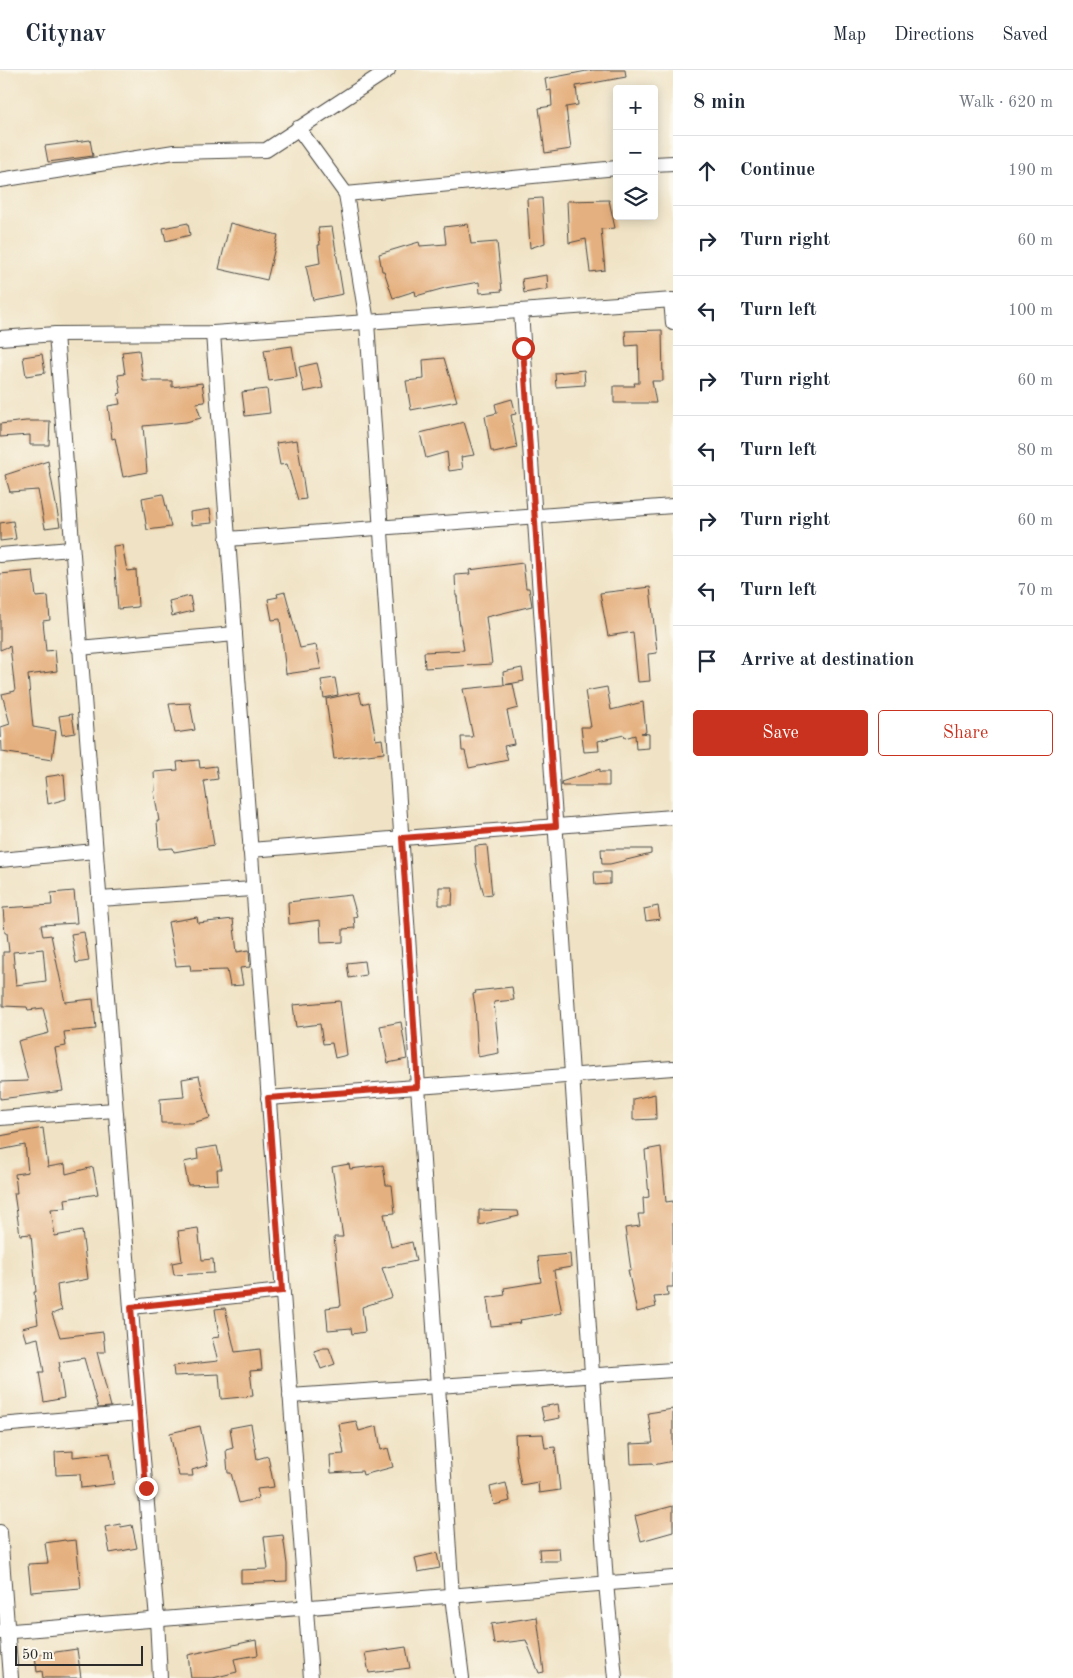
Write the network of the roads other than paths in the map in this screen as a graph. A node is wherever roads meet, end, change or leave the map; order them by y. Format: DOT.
graph roads {
  1 [pos="388,70"];
  2 [pos="298,128"];
  3 [pos="673,163"];
  4 [pos="658,164"];
  5 [pos="613,168"];
  6 [pos="0,180"];
  7 [pos="346,194"];
  8 [pos="672,300"];
  9 [pos="521,311"];
  10 [pos="367,322"];
  11 [pos="673,323"];
  12 [pos="213,333"];
  13 [pos="56,334"];
  14 [pos="0,338"];
  15 [pos="673,506"];
  16 [pos="535,516"];
  17 [pos="381,528"];
  18 [pos="227,539"];
  19 [pos="72,549"];
  20 [pos="0,555"];
  21 [pos="235,634"];
  22 [pos="79,648"];
  23 [pos="673,817"];
  24 [pos="556,826"];
  25 [pos="402,838"];
  26 [pos="250,850"];
  27 [pos="95,851"];
  28 [pos="0,860"];
  29 [pos="253,889"];
  30 [pos="99,899"];
  31 [pos="673,1068"];
  32 [pos="572,1076"];
  33 [pos="418,1087"];
  34 [pos="268,1098"];
  35 [pos="115,1110"];
  36 [pos="0,1118"];
  37 [pos="282,1291"];
  38 [pos="131,1307"];
  39 [pos="673,1370"];
  40 [pos="592,1375"];
  41 [pos="438,1386"];
  42 [pos="290,1396"];
  43 [pos="139,1413"];
  44 [pos="0,1425"];
  45 [pos="0,1532"];
  46 [pos="673,1578"];
  47 [pos="606,1584"];
  48 [pos="452,1596"];
  49 [pos="305,1607"];
  50 [pos="157,1619"];
  51 [pos="4,1631"];
  52 [pos="11,1678"];
  53 [pos="160,1678"];
  54 [pos="311,1678"];
  55 [pos="462,1678"];
  56 [pos="615,1678"];
  1 -- 2 [label="street"];
  2 -- 6 [label="street"];
  2 -- 7 [label="street"];
  3 -- 4 [label="street"];
  5 -- 7 [label="street"];
  7 -- 10 [label="street"];
  8 -- 9 [label="street"];
  8 -- 11 [label="street"];
  9 -- 10 [label="street"];
  9 -- 16 [label="street"];
  10 -- 12 [label="street"];
  10 -- 17 [label="street"];
  12 -- 13 [label="street"];
  12 -- 18 [label="street"];
  13 -- 14 [label="street"];
  13 -- 19 [label="street"];
  15 -- 16 [label="street"];
  16 -- 17 [label="street"];
  16 -- 24 [label="street"];
  17 -- 18 [label="street"];
  17 -- 25 [label="street"];
  18 -- 21 [label="street"];
  19 -- 20 [label="street"];
  19 -- 22 [label="street"];
  21 -- 22 [label="street"];
  21 -- 26 [label="street"];
  22 -- 27 [label="street"];
  23 -- 24 [label="street"];
  24 -- 25 [label="street"];
  24 -- 32 [label="street"];
  25 -- 26 [label="street"];
  25 -- 33 [label="street"];
  26 -- 29 [label="street"];
  27 -- 28 [label="street"];
  27 -- 30 [label="street"];
  29 -- 30 [label="street"];
  29 -- 34 [label="street"];
  30 -- 35 [label="street"];
  31 -- 32 [label="street"];
  32 -- 33 [label="street"];
  32 -- 40 [label="street"];
  33 -- 34 [label="street"];
  33 -- 41 [label="street"];
  34 -- 37 [label="street"];
  35 -- 36 [label="street"];
  35 -- 38 [label="street"];
  37 -- 38 [label="street"];
  37 -- 42 [label="street"];
  38 -- 43 [label="street"];
  39 -- 40 [label="street"];
  40 -- 41 [label="street"];
  40 -- 47 [label="street"];
  41 -- 42 [label="street"];
  41 -- 48 [label="street"];
  42 -- 49 [label="street"];
  43 -- 44 [label="street"];
  43 -- 50 [label="street"];
  45 -- 51 [label="street"];
  46 -- 47 [label="street"];
  47 -- 48 [label="street"];
  47 -- 56 [label="street"];
  48 -- 49 [label="street"];
  48 -- 55 [label="street"];
  49 -- 50 [label="street"];
  49 -- 54 [label="street"];
  50 -- 51 [label="street"];
  50 -- 53 [label="street"];
  51 -- 52 [label="street"];
}
